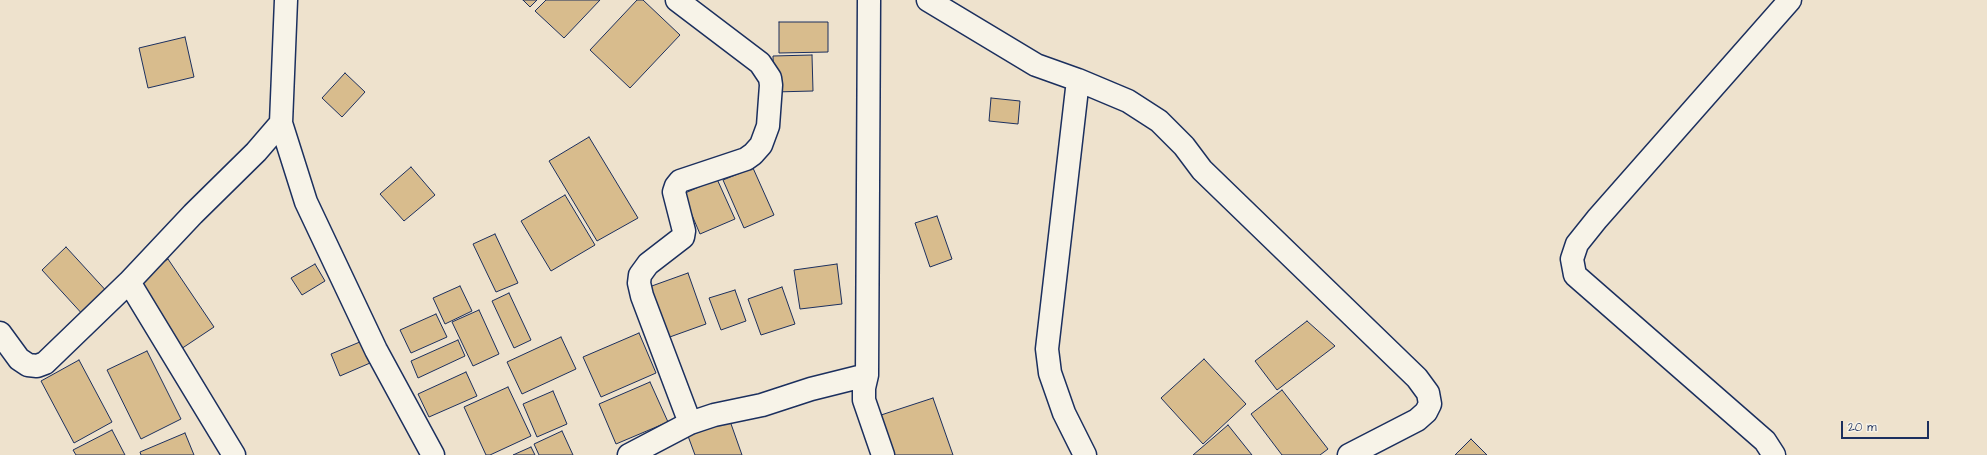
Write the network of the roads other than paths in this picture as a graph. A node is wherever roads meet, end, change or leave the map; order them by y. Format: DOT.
graph roads {
  1 [pos="286,0"];
  2 [pos="677,0"];
  3 [pos="869,0"];
  4 [pos="928,0"];
  5 [pos="1790,0"];
  6 [pos="1078,80"];
  7 [pos="281,123"];
  8 [pos="129,282"];
  9 [pos="0,334"];
  10 [pos="867,374"];
  11 [pos="690,423"];
  12 [pos="234,455"];
  13 [pos="433,455"];
  14 [pos="628,455"];
  15 [pos="883,455"];
  16 [pos="1085,455"];
  17 [pos="1349,455"];
  18 [pos="1774,455"];
  1 -- 7 [label="street"];
  2 -- 11 [label="street"];
  3 -- 10 [label="street"];
  4 -- 6 [label="street"];
  5 -- 18 [label="street"];
  6 -- 16 [label="street"];
  6 -- 17 [label="street"];
  7 -- 8 [label="street"];
  7 -- 13 [label="street"];
  8 -- 9 [label="street"];
  8 -- 12 [label="street"];
  10 -- 11 [label="street"];
  10 -- 15 [label="street"];
  11 -- 14 [label="street"];
}
